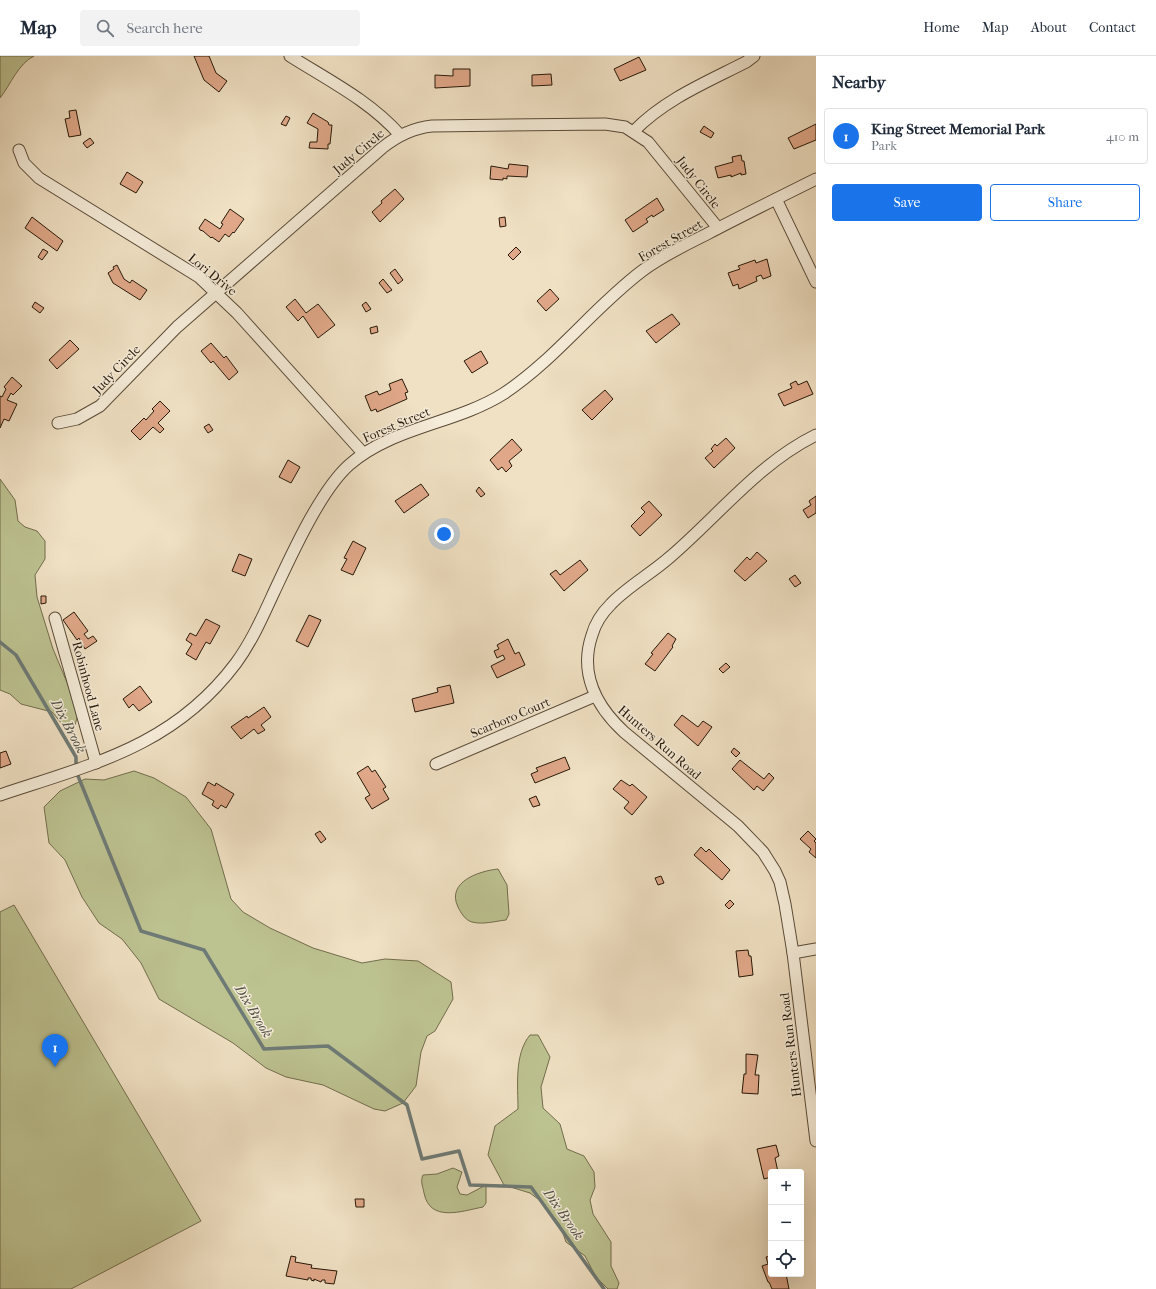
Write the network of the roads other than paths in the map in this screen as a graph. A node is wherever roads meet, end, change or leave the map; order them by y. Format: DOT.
graph roads {
  1 [pos="290,56"];
  2 [pos="754,56"];
  3 [pos="634,131"];
  4 [pos="400,135"];
  5 [pos="19,150"];
  6 [pos="816,179"];
  7 [pos="776,199"];
  8 [pos="718,228"];
  9 [pos="816,282"];
  10 [pos="216,292"];
  11 [pos="58,423"];
  12 [pos="816,434"];
  13 [pos="363,453"];
  14 [pos="55,618"];
  15 [pos="595,696"];
  16 [pos="436,764"];
  17 [pos="90,765"];
  18 [pos="0,796"];
  19 [pos="816,949"];
  20 [pos="793,953"];
  21 [pos="816,1141"];
  1 -- 4 [label="street"];
  2 -- 3 [label="street"];
  3 -- 4 [label="street, Judy Circle"];
  3 -- 8 [label="street, Judy Circle"];
  4 -- 10 [label="street, Judy Circle"];
  5 -- 10 [label="street, Lori Drive"];
  6 -- 7 [label="street, Forest Street"];
  7 -- 8 [label="street, Forest Street"];
  7 -- 9 [label="street"];
  8 -- 13 [label="street, Forest Street"];
  10 -- 11 [label="street, Judy Circle"];
  10 -- 13 [label="street, Lori Drive"];
  12 -- 15 [label="street, Hunters Run Road"];
  13 -- 17 [label="street, Forest Street"];
  14 -- 17 [label="street, Robinhood Lane"];
  15 -- 16 [label="street, Scarboro Court"];
  15 -- 20 [label="street, Hunters Run Road"];
  17 -- 18 [label="street, Forest Street"];
  19 -- 20 [label="street"];
  20 -- 21 [label="street, Hunters Run Road"];
}
